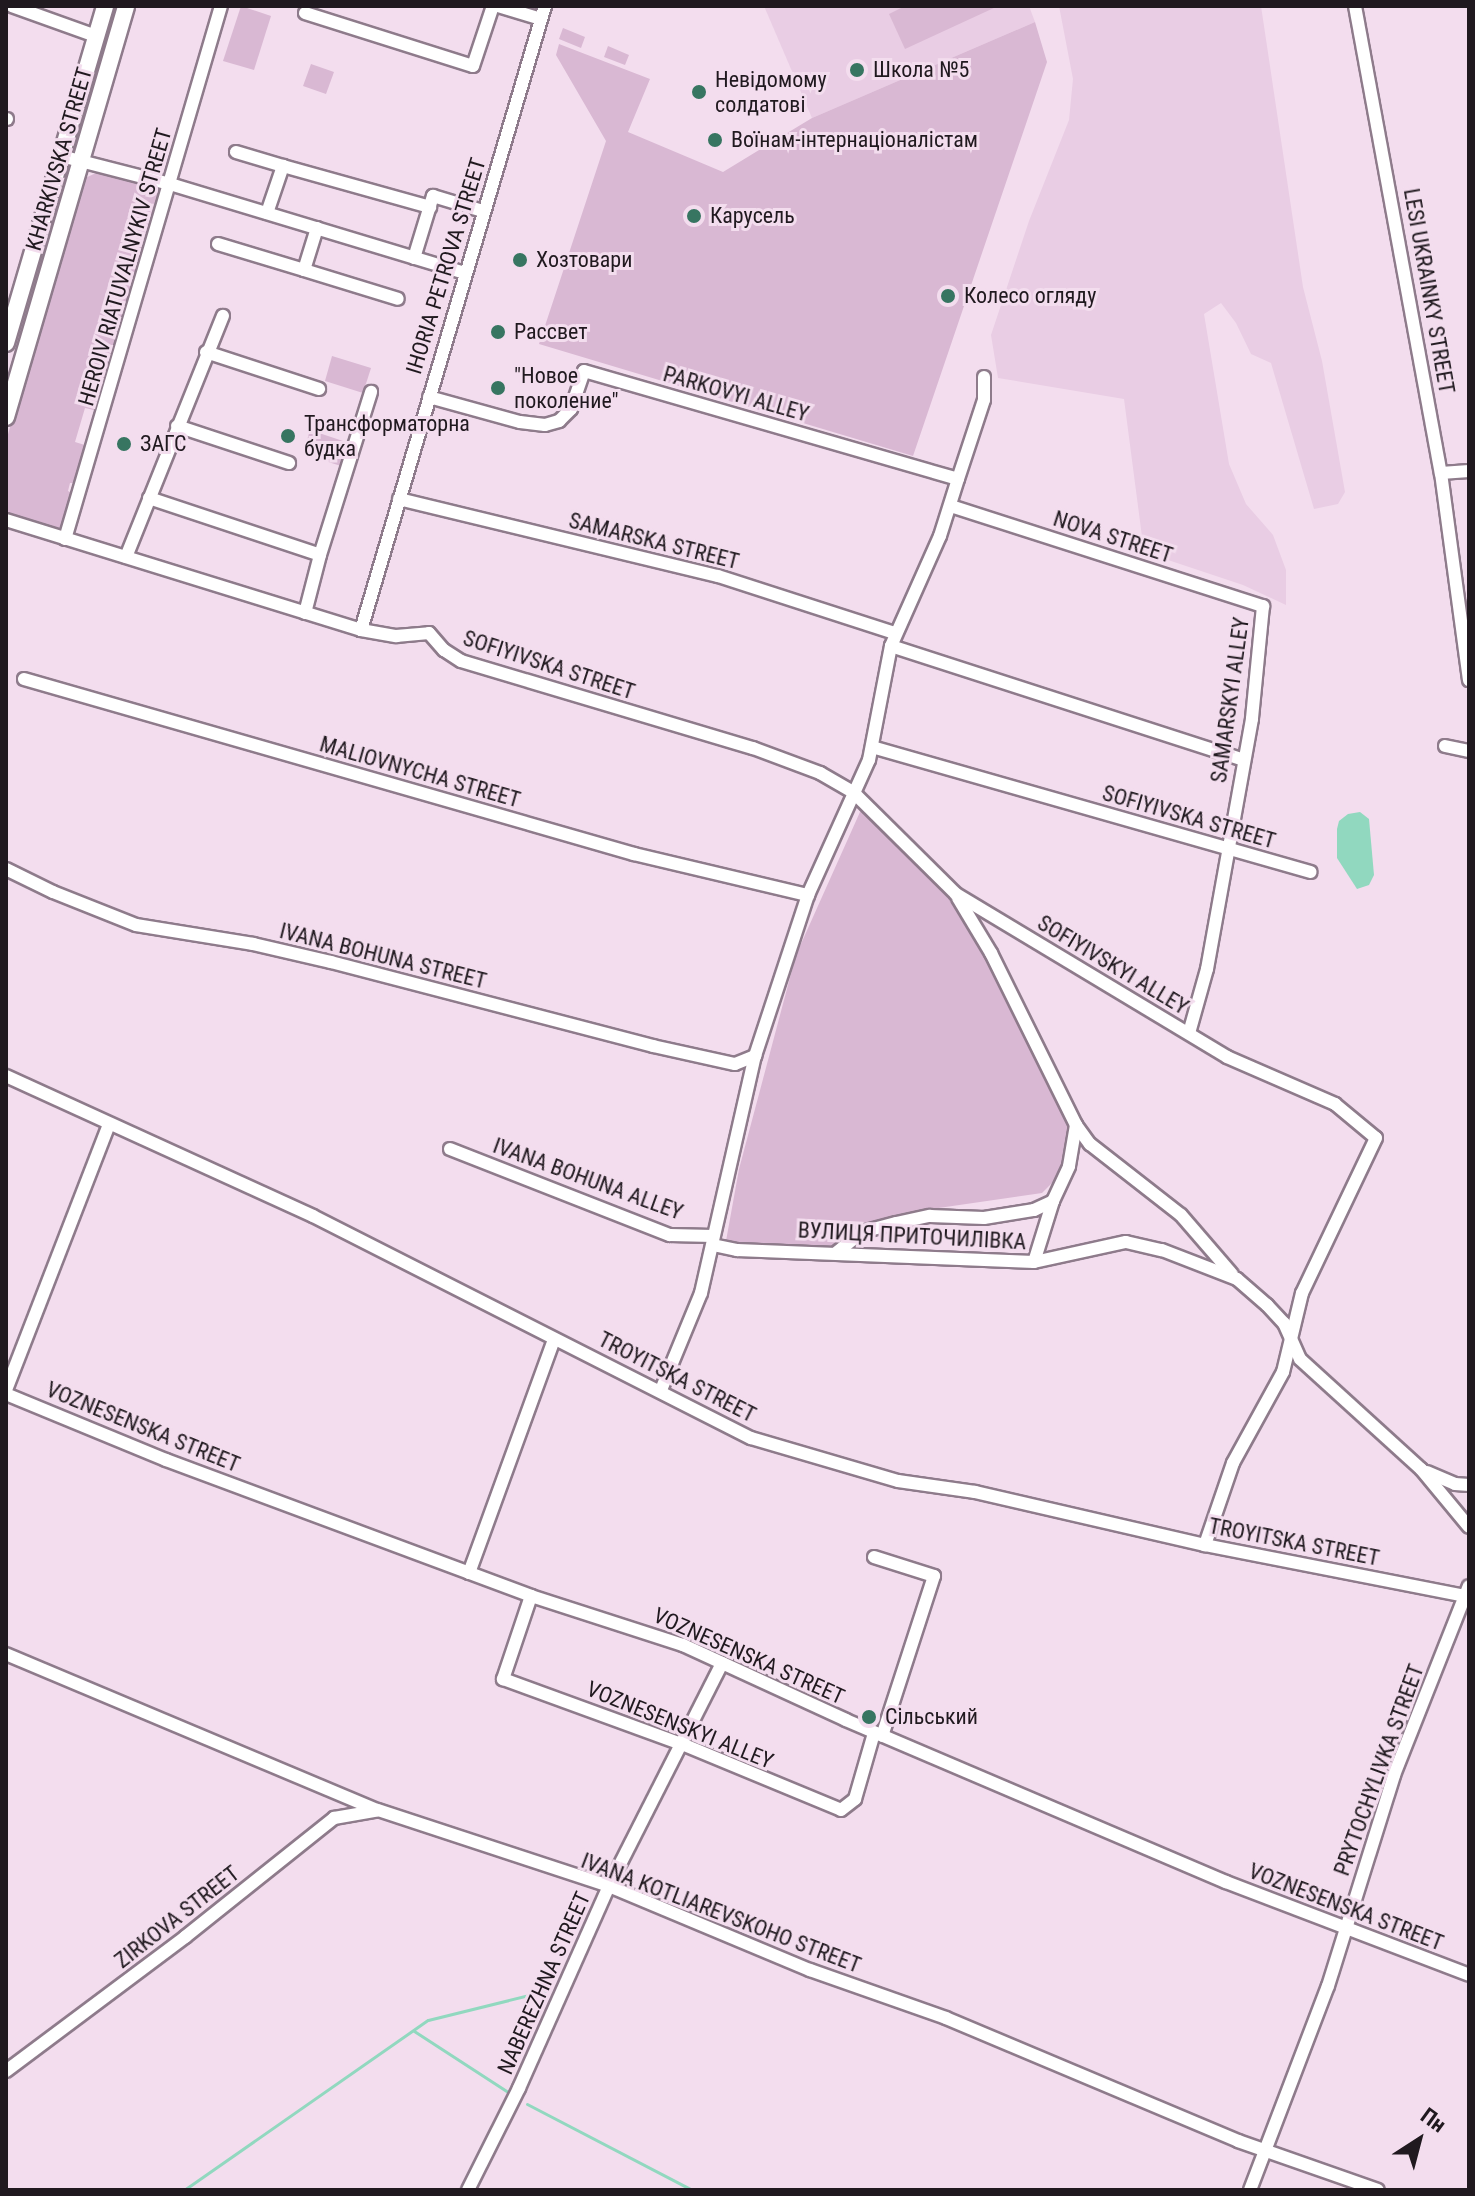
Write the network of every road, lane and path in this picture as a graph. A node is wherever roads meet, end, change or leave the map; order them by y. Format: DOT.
graph roads {
  1 [pos="12,6"];
  2 [pos="105,6"];
  3 [pos="126,6"];
  4 [pos="221,6"];
  5 [pos="496,6"];
  6 [pos="1355,6"];
  7 [pos="305,13"];
  8 [pos="543,13"];
  9 [pos="96,36"];
  10 [pos="116,41"];
  11 [pos="236,152"];
  12 [pos="61,156"];
  13 [pos="81,160"];
  14 [pos="283,166"];
  15 [pos="170,184"];
  16 [pos="430,207"];
  17 [pos="483,211"];
  18 [pos="267,213"];
  19 [pos="317,228"];
  20 [pos="218,244"];
  21 [pos="414,258"];
  22 [pos="304,270"];
  23 [pos="465,273"];
  24 [pos="398,299"];
  25 [pos="223,316"];
  26 [pos="6,340"];
  27 [pos="206,352"];
  28 [pos="984,377"];
  29 [pos="319,389"];
  30 [pos="371,392"];
  31 [pos="429,397"];
  32 [pos="6,417"];
  33 [pos="177,426"];
  34 [pos="289,463"];
  35 [pos="1469,471"];
  36 [pos="1441,473"];
  37 [pos="958,479"];
  38 [pos="149,498"];
  39 [pos="399,499"];
  40 [pos="951,506"];
  41 [pos="6,520"];
  42 [pos="65,539"];
  43 [pos="320,555"];
  44 [pos="126,557"];
  45 [pos="1263,606"];
  46 [pos="305,613"];
  47 [pos="361,630"];
  48 [pos="893,640"];
  49 [pos="24,679"];
  50 [pos="1469,680"];
  51 [pos="1445,746"];
  52 [pos="872,747"];
  53 [pos="1469,751"];
  54 [pos="1244,760"];
  55 [pos="853,792"];
  56 [pos="1227,850"];
  57 [pos="6,869"];
  58 [pos="1311,872"];
  59 [pos="956,894"];
  60 [pos="808,895"];
  61 [pos="1189,1033"];
  62 [pos="755,1056"];
  63 [pos="6,1076"];
  64 [pos="109,1124"];
  65 [pos="1076,1125"];
  66 [pos="450,1149"];
  67 [pos="1053,1201"];
  68 [pos="713,1240"];
  69 [pos="836,1253"];
  70 [pos="1034,1262"];
  71 [pos="1237,1279"];
  72 [pos="554,1340"];
  73 [pos="1292,1342"];
  74 [pos="661,1390"];
  75 [pos="6,1392"];
  76 [pos="1421,1469"];
  77 [pos="1469,1485"];
  78 [pos="1469,1527"];
  79 [pos="1205,1545"];
  80 [pos="874,1557"];
  81 [pos="469,1573"];
  82 [pos="1468,1593"];
  83 [pos="531,1596"];
  84 [pos="6,1654"];
  85 [pos="722,1663"];
  86 [pos="878,1734"];
  87 [pos="682,1744"];
  88 [pos="338,1793"];
  89 [pos="378,1810"];
  90 [pos="334,1818"];
  91 [pos="609,1886"];
  92 [pos="1344,1929"];
  93 [pos="1469,1975"];
  94 [pos="6,2071"];
  95 [pos="1264,2150"];
  96 [pos="468,2190"];
  97 [pos="1250,2190"];
  98 [pos="1378,2190"];
  1 -- 9 [label="street"];
  2 -- 9 [label="street, KHARKIVSKA STREET"];
  3 -- 10 [label="street, KHARKIVSKA STREET"];
  4 -- 15 [label="street, HEROIV RIATUVALNYKIV STREET"];
  5 -- 7 [label="street"];
  5 -- 8 [label="street"];
  6 -- 36 [label="street, LESI UKRAINKY STREET"];
  8 -- 17 [label="street, IHORIA PETROVA STREET"];
  9 -- 10 [label="street"];
  9 -- 12 [label="street, KHARKIVSKA STREET"];
  10 -- 13 [label="street, KHARKIVSKA STREET"];
  11 -- 14 [label="street"];
  12 -- 13 [label="street"];
  12 -- 26 [label="street, KHARKIVSKA STREET"];
  13 -- 15 [label="street"];
  13 -- 32 [label="street, KHARKIVSKA STREET"];
  14 -- 16 [label="street"];
  14 -- 18 [label="street"];
  15 -- 18 [label="street"];
  15 -- 42 [label="street, HEROIV RIATUVALNYKIV STREET"];
  16 -- 17 [label="street"];
  16 -- 21 [label="street"];
  17 -- 23 [label="street, IHORIA PETROVA STREET"];
  18 -- 19 [label="street"];
  19 -- 21 [label="street"];
  19 -- 22 [label="street"];
  20 -- 22 [label="street"];
  21 -- 23 [label="street"];
  22 -- 24 [label="street"];
  23 -- 31 [label="street, IHORIA PETROVA STREET"];
  25 -- 27 [label="street"];
  27 -- 29 [label="street"];
  27 -- 33 [label="street"];
  28 -- 37 [label="street"];
  30 -- 43 [label="street"];
  31 -- 37 [label="street, PARKOVYI ALLEY"];
  31 -- 39 [label="street, IHORIA PETROVA STREET"];
  33 -- 34 [label="street"];
  33 -- 38 [label="street"];
  35 -- 36 [label="street"];
  36 -- 50 [label="street, LESI UKRAINKY STREET"];
  37 -- 40 [label="street"];
  38 -- 43 [label="street"];
  38 -- 44 [label="street"];
  39 -- 47 [label="street, IHORIA PETROVA STREET"];
  39 -- 48 [label="street, SAMARSKA STREET"];
  40 -- 45 [label="street, NOVA STREET"];
  40 -- 48 [label="street"];
  41 -- 42 [label="street, SOFIYIVSKA STREET"];
  42 -- 44 [label="street, SOFIYIVSKA STREET"];
  43 -- 46 [label="street"];
  44 -- 46 [label="street, SOFIYIVSKA STREET"];
  45 -- 54 [label="street, SAMARSKYI ALLEY"];
  46 -- 47 [label="street, SOFIYIVSKA STREET"];
  47 -- 55 [label="street, SOFIYIVSKA STREET"];
  48 -- 52 [label="street"];
  48 -- 54 [label="street, SAMARSKA STREET"];
  49 -- 60 [label="street, MALIOVNYCHA STREET"];
  51 -- 53 [label="street"];
  52 -- 55 [label="street"];
  52 -- 56 [label="street, SOFIYIVSKA STREET"];
  54 -- 56 [label="street, SAMARSKYI ALLEY"];
  55 -- 59 [label="street, SOFIYIVSKYI ALLEY"];
  55 -- 60 [label="street"];
  56 -- 58 [label="street, SOFIYIVSKA STREET"];
  56 -- 61 [label="street, SAMARSKYI ALLEY"];
  57 -- 62 [label="street, IVANA BOHUNA STREET"];
  59 -- 61 [label="street, SOFIYIVSKYI ALLEY"];
  59 -- 65 [label="street"];
  60 -- 62 [label="street"];
  61 -- 73 [label="street, SOFIYIVSKYI ALLEY"];
  62 -- 68 [label="street"];
  63 -- 64 [label="street, TROYITSKA STREET"];
  64 -- 72 [label="street, TROYITSKA STREET"];
  64 -- 75 [label="street"];
  65 -- 67 [label="street"];
  65 -- 71 [label="street"];
  66 -- 68 [label="street, IVANA BOHUNA ALLEY"];
  67 -- 69 [label="street"];
  67 -- 70 [label="street"];
  68 -- 69 [label="street, ВУЛИЦЯ ПРИТОЧИЛІВКА"];
  68 -- 74 [label="street"];
  69 -- 70 [label="street, ВУЛИЦЯ ПРИТОЧИЛІВКА"];
  70 -- 71 [label="street, ВУЛИЦЯ ПРИТОЧИЛІВКА"];
  71 -- 73 [label="street, ВУЛИЦЯ ПРИТОЧИЛІВКА"];
  72 -- 74 [label="street, TROYITSKA STREET"];
  72 -- 81 [label="street"];
  73 -- 76 [label="street, ВУЛИЦЯ ПРИТОЧИЛІВКА"];
  73 -- 79 [label="street"];
  74 -- 79 [label="street, TROYITSKA STREET"];
  75 -- 81 [label="street, VOZNESENSKA STREET"];
  76 -- 77 [label="street"];
  76 -- 78 [label="street, ВУЛИЦЯ ПРИТОЧИЛІВКА"];
  79 -- 82 [label="street, TROYITSKA STREET"];
  80 -- 86 [label="street"];
  81 -- 83 [label="street, VOZNESENSKA STREET"];
  82 -- 92 [label="street, PRYTOCHYLIVKA STREET"];
  83 -- 85 [label="street, VOZNESENSKA STREET"];
  83 -- 87 [label="street, VOZNESENSKYI ALLEY"];
  84 -- 88 [label="street, IVANA KOTLIAREVSKOHO STREET"];
  85 -- 86 [label="street, VOZNESENSKA STREET"];
  85 -- 87 [label="street, NABEREZHNA STREET"];
  86 -- 87 [label="street, VOZNESENSKYI ALLEY"];
  86 -- 92 [label="street, VOZNESENSKA STREET"];
  87 -- 91 [label="street, NABEREZHNA STREET"];
  88 -- 89 [label="street, IVANA KOTLIAREVSKOHO STREET"];
  88 -- 90 [label="street"];
  89 -- 90 [label="street, ZIRKOVA STREET"];
  89 -- 91 [label="street, IVANA KOTLIAREVSKOHO STREET"];
  90 -- 94 [label="street, ZIRKOVA STREET"];
  91 -- 95 [label="street, IVANA KOTLIAREVSKOHO STREET"];
  91 -- 96 [label="street, NABEREZHNA STREET"];
  92 -- 93 [label="street, VOZNESENSKA STREET"];
  92 -- 95 [label="street, PRYTOCHYLIVKA STREET"];
  95 -- 97 [label="street, PRYTOCHYLIVKA STREET"];
  95 -- 98 [label="street, IVANA KOTLIAREVSKOHO STREET"];
}
